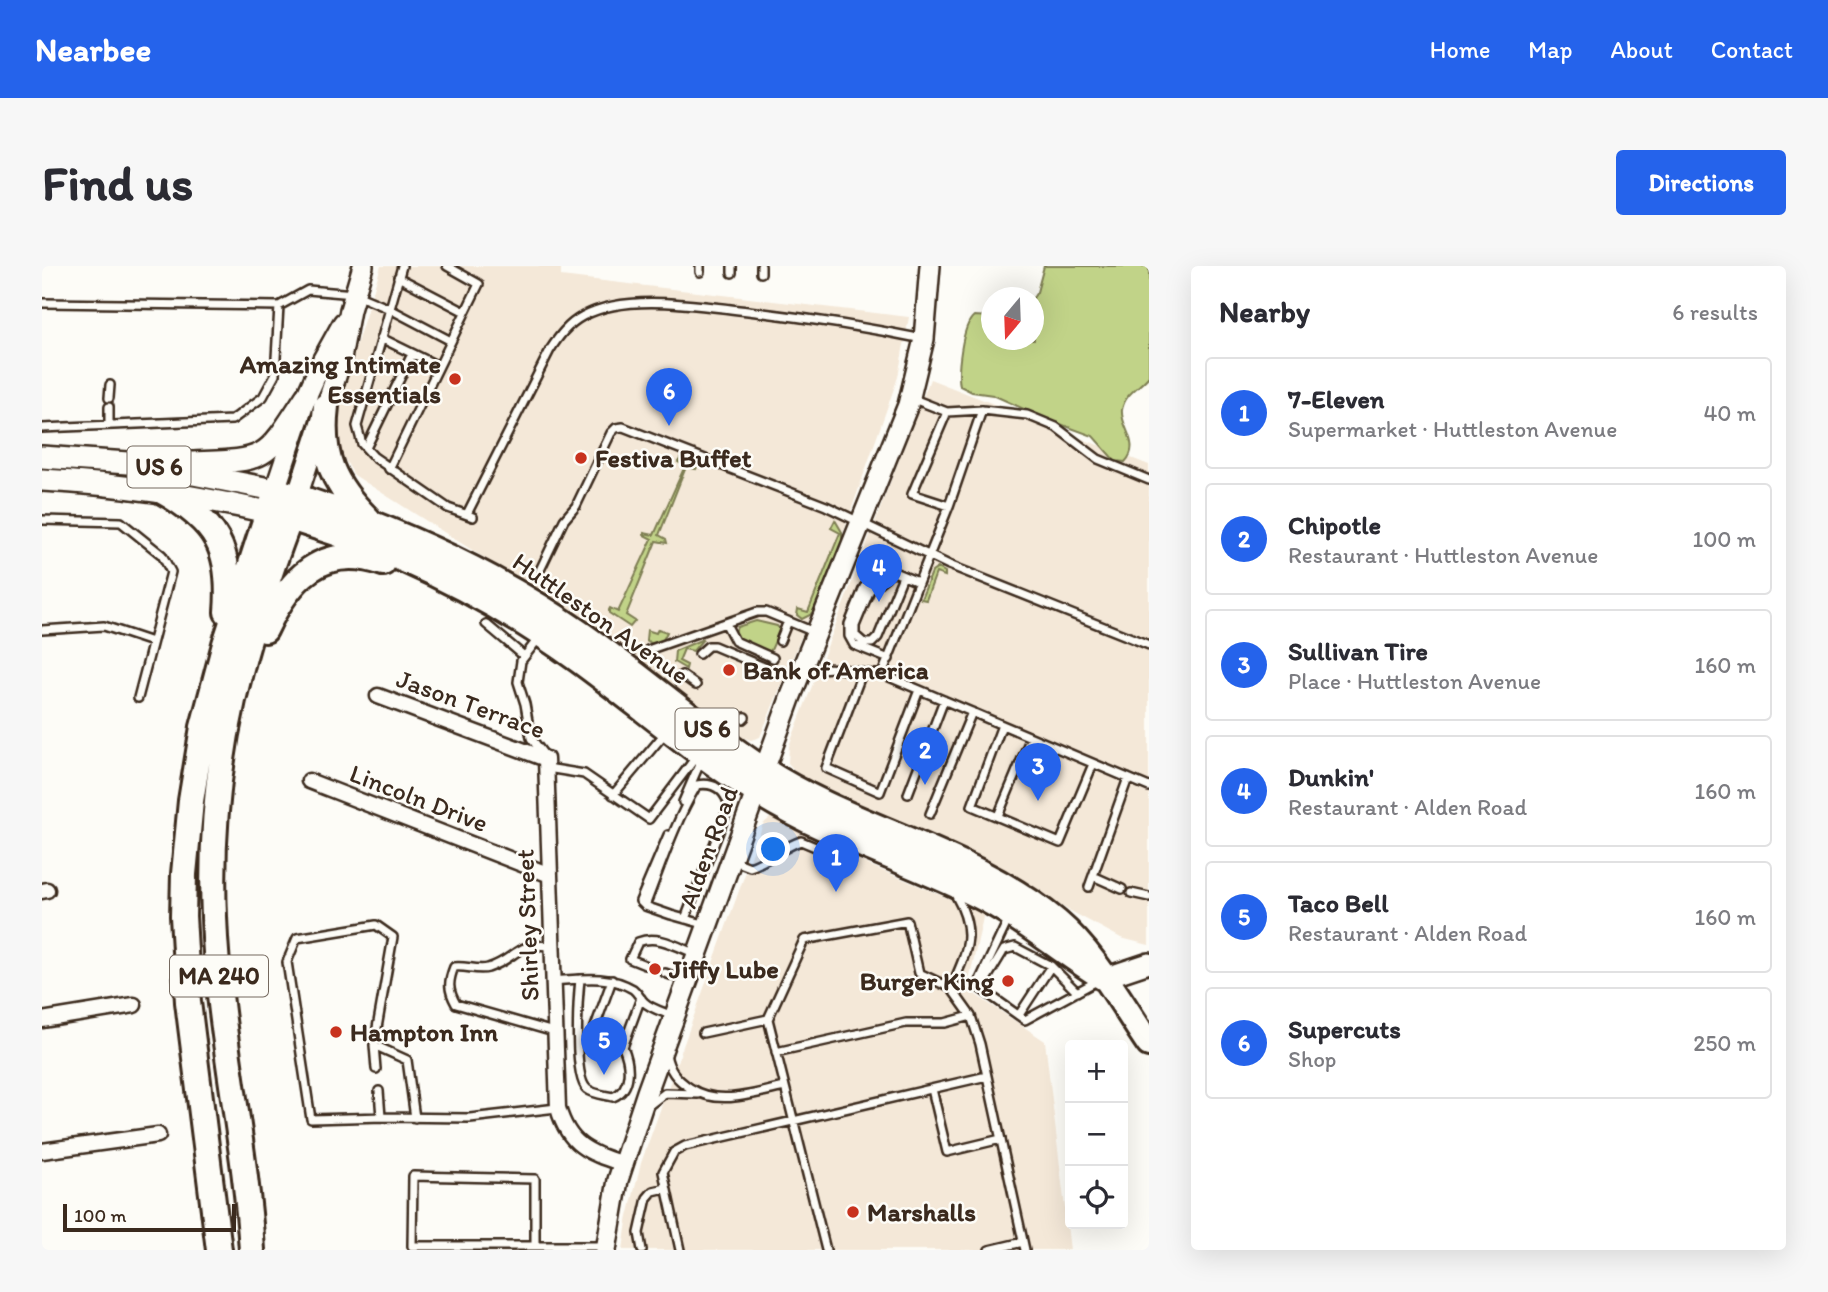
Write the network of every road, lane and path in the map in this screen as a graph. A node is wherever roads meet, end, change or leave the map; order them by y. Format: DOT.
graph roads {
  1 [pos="363,266"];
  2 [pos="402,266"];
  3 [pos="447,266"];
  4 [pos="930,266"];
  5 [pos="398,277"];
  6 [pos="352,302"];
  7 [pos="42,303"];
  8 [pos="279,306"];
  9 [pos="390,309"];
  10 [pos="465,312"];
  11 [pos="382,338"];
  12 [pos="924,339"];
  13 [pos="451,341"];
  14 [pos="412,354"];
  15 [pos="438,366"];
  16 [pos="110,385"];
  17 [pos="911,398"];
  18 [pos="316,401"];
  19 [pos="982,410"];
  20 [pos="947,412"];
  21 [pos="109,425"];
  22 [pos="42,428"];
  23 [pos="366,448"];
  24 [pos="42,457"];
  25 [pos="142,464"];
  26 [pos="389,469"];
  27 [pos="42,480"];
  28 [pos="1149,480"];
  29 [pos="162,491"];
  30 [pos="282,504"];
  31 [pos="949,506"];
  32 [pos="42,520"];
  33 [pos="861,523"];
  34 [pos="374,525"];
  35 [pos="930,554"];
  36 [pos="540,570"];
  37 [pos="903,576"];
  38 [pos="882,577"];
  39 [pos="918,582"];
  40 [pos="468,590"];
  41 [pos="788,621"];
  42 [pos="486,624"];
  43 [pos="726,624"];
  44 [pos="42,630"];
  45 [pos="817,634"];
  46 [pos="541,635"];
  47 [pos="780,641"];
  48 [pos="152,642"];
  49 [pos="225,644"];
  50 [pos="1149,645"];
  51 [pos="648,650"];
  52 [pos="699,654"];
  53 [pos="524,656"];
  54 [pos="773,658"];
  55 [pos="889,659"];
  56 [pos="766,668"];
  57 [pos="862,673"];
  58 [pos="882,674"];
  59 [pos="687,675"];
  60 [pos="798,678"];
  61 [pos="696,685"];
  62 [pos="919,690"];
  63 [pos="379,696"];
  64 [pos="138,698"];
  65 [pos="233,701"];
  66 [pos="944,701"];
  67 [pos="972,712"];
  68 [pos="1002,725"];
  69 [pos="669,729"];
  70 [pos="1031,737"];
  71 [pos="702,753"];
  72 [pos="546,763"];
  73 [pos="1093,764"];
  74 [pos="1128,778"];
  75 [pos="309,781"];
  76 [pos="760,781"];
  77 [pos="1149,787"];
  78 [pos="908,794"];
  79 [pos="613,795"];
  80 [pos="930,814"];
  81 [pos="998,816"];
  82 [pos="804,819"];
  83 [pos="792,844"];
  84 [pos="844,849"];
  85 [pos="731,860"];
  86 [pos="550,875"];
  87 [pos="1093,876"];
  88 [pos="1089,887"];
  89 [pos="1122,889"];
  90 [pos="955,893"];
  91 [pos="1131,893"];
  92 [pos="1149,897"];
  93 [pos="645,906"];
  94 [pos="1011,914"];
  95 [pos="685,919"];
  96 [pos="708,925"];
  97 [pos="552,946"];
  98 [pos="697,954"];
  99 [pos="1149,963"];
  100 [pos="645,965"];
  101 [pos="1051,966"];
  102 [pos="665,972"];
  103 [pos="1104,978"];
  104 [pos="580,979"];
  105 [pos="612,980"];
  106 [pos="553,981"];
  107 [pos="687,981"];
  108 [pos="979,987"];
  109 [pos="951,988"];
  110 [pos="1077,992"];
  111 [pos="641,998"];
  112 [pos="134,1005"];
  113 [pos="971,1016"];
  114 [pos="674,1017"];
  115 [pos="1022,1018"];
  116 [pos="768,1019"];
  117 [pos="42,1020"];
  118 [pos="554,1032"];
  119 [pos="703,1033"];
  120 [pos="1149,1044"];
  121 [pos="374,1045"];
  122 [pos="664,1045"];
  123 [pos="623,1047"];
  124 [pos="776,1052"];
  125 [pos="376,1069"];
  126 [pos="987,1076"];
  127 [pos="785,1087"];
  128 [pos="932,1089"];
  129 [pos="379,1091"];
  130 [pos="699,1094"];
  131 [pos="558,1108"];
  132 [pos="641,1111"];
  133 [pos="382,1117"];
  134 [pos="415,1118"];
  135 [pos="794,1121"];
  136 [pos="158,1135"];
  137 [pos="1000,1139"];
  138 [pos="42,1151"];
  139 [pos="623,1164"];
  140 [pos="666,1188"];
  141 [pos="535,1246"];
  142 [pos="1024,1246"];
  143 [pos="606,1248"];
  144 [pos="1000,1249"];
  145 [pos="219,1250"];
  146 [pos="252,1250"];
  147 [pos="642,1250"];
  148 [pos="680,1250"];
  149 [pos="826,1250"];
  150 [pos="989,1250"];
  1 -- 6 [label="main road"];
  2 -- 5 [label="lane"];
  3 -- 10 [label="lane"];
  4 -- 12 [label="main road, Alden Road"];
  5 -- 9 [label="lane"];
  5 -- 10 [label="lane"];
  6 -- 8 [label="lane"];
  6 -- 9 [label="lane"];
  6 -- 18 [label="main road"];
  7 -- 8 [label="lane"];
  8 -- 21 [label="lane"];
  9 -- 11 [label="lane"];
  9 -- 13 [label="lane"];
  10 -- 13 [label="lane"];
  11 -- 14 [label="lane"];
  11 -- 23 [label="lane"];
  12 -- 17 [label="main road, Alden Road"];
  12 -- 26 [label="lane"];
  13 -- 15 [label="lane"];
  14 -- 15 [label="lane"];
  14 -- 23 [label="lane"];
  15 -- 26 [label="lane"];
  16 -- 21 [label="lane"];
  17 -- 20 [label="lane"];
  17 -- 33 [label="main road, Alden Road"];
  18 -- 25 [label="main road"];
  18 -- 30 [label="main road"];
  18 -- 34 [label="highway"];
  19 -- 20 [label="lane"];
  19 -- 28 [label="lane"];
  19 -- 31 [label="lane"];
  20 -- 31 [label="lane"];
  21 -- 22 [label="lane"];
  23 -- 26 [label="lane"];
  24 -- 25 [label="main road, Huttleston Avenue / US 6"];
  25 -- 30 [label="main road, Huttleston Avenue / US 6"];
  27 -- 29 [label="main road, Huttleston Avenue / US 6"];
  29 -- 30 [label="main road, Huttleston Avenue / US 6"];
  29 -- 49 [label="highway"];
  30 -- 34 [label="highway, Huttleston Avenue / US 6"];
  30 -- 40 [label="highway, Huttleston Avenue / US 6"];
  30 -- 49 [label="highway, MA 240"];
  30 -- 65 [label="highway, MA 240"];
  31 -- 35 [label="lane"];
  32 -- 48 [label="lane"];
  33 -- 35 [label="lane"];
  33 -- 36 [label="lane"];
  33 -- 45 [label="main road, Alden Road"];
  34 -- 76 [label="highway, Huttleston Avenue / US 6"];
  35 -- 39 [label="lane"];
  35 -- 50 [label="lane"];
  37 -- 38 [label="lane"];
  37 -- 38 [label="lane"];
  37 -- 39 [label="lane"];
  38 -- 55 [label="lane"];
  39 -- 55 [label="lane"];
  40 -- 46 [label="highway, Huttleston Avenue / US 6"];
  40 -- 65 [label="highway"];
  41 -- 43 [label="lane"];
  41 -- 45 [label="lane"];
  41 -- 47 [label="lane"];
  42 -- 53 [label="lane"];
  43 -- 51 [label="lane"];
  43 -- 54 [label="lane"];
  44 -- 48 [label="lane"];
  45 -- 60 [label="main road, Alden Road"];
  46 -- 53 [label="lane"];
  46 -- 69 [label="highway, Huttleston Avenue / US 6"];
  48 -- 64 [label="lane"];
  49 -- 145 [label="highway, MA 240"];
  52 -- 56 [label="lane"];
  53 -- 72 [label="lane, Shirley Street"];
  55 -- 58 [label="lane"];
  57 -- 58 [label="lane"];
  57 -- 60 [label="lane"];
  57 -- 62 [label="lane"];
  58 -- 62 [label="lane"];
  59 -- 61 [label="lane"];
  60 -- 76 [label="main road, Alden Road"];
  62 -- 66 [label="lane"];
  63 -- 72 [label="street, Jason Terrace"];
  65 -- 146 [label="highway, MA 240"];
  66 -- 67 [label="lane"];
  66 -- 78 [label="lane"];
  67 -- 68 [label="lane"];
  67 -- 80 [label="lane"];
  68 -- 70 [label="lane"];
  68 -- 81 [label="lane"];
  69 -- 71 [label="highway, Huttleston Avenue / US 6"];
  69 -- 79 [label="lane"];
  70 -- 73 [label="lane"];
  70 -- 81 [label="lane"];
  71 -- 76 [label="highway, Huttleston Avenue / US 6"];
  71 -- 79 [label="lane"];
  71 -- 93 [label="lane"];
  72 -- 79 [label="lane"];
  72 -- 86 [label="street, Shirley Street"];
  73 -- 74 [label="lane"];
  73 -- 81 [label="lane"];
  74 -- 77 [label="lane"];
  74 -- 87 [label="lane"];
  75 -- 86 [label="street, Lincoln Drive"];
  76 -- 82 [label="highway, Huttleston Avenue / US 6"];
  76 -- 85 [label="main road, Alden Road"];
  76 -- 103 [label="highway, Huttleston Avenue / US 6"];
  82 -- 83 [label="lane"];
  82 -- 84 [label="highway, Huttleston Avenue / US 6"];
  83 -- 84 [label="lane"];
  83 -- 85 [label="lane"];
  84 -- 94 [label="highway, Huttleston Avenue / US 6"];
  85 -- 96 [label="main road, Alden Road"];
  86 -- 97 [label="street, Shirley Street"];
  87 -- 88 [label="lane"];
  87 -- 89 [label="lane"];
  90 -- 109 [label="lane"];
  91 -- 92 [label="lane"];
  93 -- 95 [label="lane"];
  93 -- 95 [label="lane"];
  94 -- 103 [label="highway, Huttleston Avenue / US 6"];
  94 -- 108 [label="lane"];
  95 -- 96 [label="lane"];
  96 -- 98 [label="main road, Alden Road"];
  97 -- 106 [label="street, Shirley Street"];
  97 -- 118 [label="lane"];
  98 -- 100 [label="lane"];
  98 -- 107 [label="main road, Alden Road"];
  99 -- 103 [label="main road"];
  101 -- 108 [label="lane"];
  101 -- 110 [label="lane"];
  101 -- 115 [label="lane"];
  102 -- 107 [label="lane"];
  103 -- 110 [label="lane"];
  103 -- 120 [label="highway, Huttleston Avenue / US 6"];
  104 -- 105 [label="lane"];
  104 -- 106 [label="lane"];
  104 -- 123 [label="lane"];
  105 -- 111 [label="lane"];
  105 -- 123 [label="lane"];
  106 -- 118 [label="street, Shirley Street"];
  107 -- 114 [label="main road, Alden Road"];
  108 -- 115 [label="lane"];
  109 -- 113 [label="lane"];
  109 -- 116 [label="lane"];
  110 -- 115 [label="lane"];
  111 -- 114 [label="lane"];
  111 -- 123 [label="lane"];
  112 -- 117 [label="street"];
  113 -- 124 [label="lane"];
  113 -- 126 [label="lane"];
  114 -- 122 [label="main road, Alden Road"];
  116 -- 119 [label="lane"];
  116 -- 124 [label="lane"];
  118 -- 131 [label="street, Shirley Street"];
  121 -- 125 [label="lane"];
  121 -- 133 [label="lane"];
  121 -- 134 [label="lane"];
  122 -- 130 [label="lane"];
  122 -- 132 [label="main road, Alden Road"];
  124 -- 127 [label="lane"];
  126 -- 128 [label="lane"];
  126 -- 137 [label="lane"];
  127 -- 130 [label="lane"];
  127 -- 135 [label="lane"];
  128 -- 135 [label="lane"];
  128 -- 137 [label="lane"];
  129 -- 133 [label="lane"];
  130 -- 132 [label="lane"];
  131 -- 134 [label="lane"];
  131 -- 139 [label="street, Shirley Street"];
  132 -- 139 [label="main road, Alden Road"];
  133 -- 134 [label="lane"];
  135 -- 140 [label="lane"];
  135 -- 149 [label="lane"];
  136 -- 138 [label="street"];
  137 -- 142 [label="lane"];
  139 -- 143 [label="main road, Alden Road"];
  140 -- 147 [label="lane"];
  140 -- 148 [label="lane"];
  141 -- 141 [label="lane"];
  141 -- 143 [label="lane"];
  142 -- 144 [label="lane"];
  144 -- 150 [label="lane"];
}
